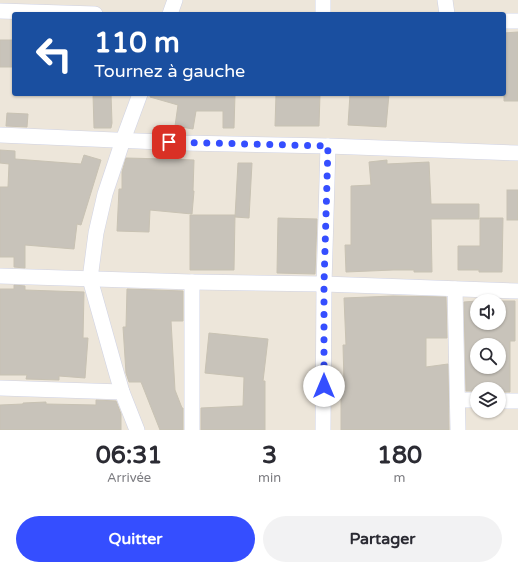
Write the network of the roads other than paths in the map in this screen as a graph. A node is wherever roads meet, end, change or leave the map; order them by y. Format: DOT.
graph roads {
  1 [pos="175,0"];
  2 [pos="323,0"];
  3 [pos="446,0"];
  4 [pos="0,11"];
  5 [pos="32,12"];
  6 [pos="171,12"];
  7 [pos="323,12"];
  8 [pos="447,12"];
  9 [pos="506,21"];
  10 [pos="518,21"];
  11 [pos="139,96"];
  12 [pos="0,135"];
  13 [pos="123,140"];
  14 [pos="328,146"];
  15 [pos="518,153"];
  16 [pos="0,276"];
  17 [pos="90,279"];
  18 [pos="192,282"];
  19 [pos="324,284"];
  20 [pos="455,289"];
  21 [pos="518,291"];
  22 [pos="0,388"];
  23 [pos="122,392"];
  24 [pos="458,400"];
  25 [pos="470,400"];
  26 [pos="506,401"];
  27 [pos="518,401"];
  28 [pos="137,430"];
  29 [pos="192,430"];
  30 [pos="323,430"];
  31 [pos="458,430"];
  1 -- 6 [label="street"];
  2 -- 7 [label="street"];
  3 -- 8 [label="street"];
  4 -- 5 [label="street"];
  9 -- 10 [label="street"];
  11 -- 13 [label="street"];
  12 -- 13 [label="street"];
  13 -- 14 [label="street"];
  13 -- 17 [label="street"];
  14 -- 15 [label="street"];
  14 -- 19 [label="street"];
  16 -- 17 [label="street"];
  17 -- 18 [label="street"];
  17 -- 23 [label="street"];
  18 -- 19 [label="street"];
  18 -- 29 [label="street"];
  19 -- 20 [label="street"];
  19 -- 30 [label="street"];
  20 -- 21 [label="street"];
  20 -- 24 [label="street"];
  22 -- 23 [label="street"];
  23 -- 28 [label="street"];
  24 -- 25 [label="street"];
  24 -- 31 [label="street"];
  26 -- 27 [label="street"];
}
